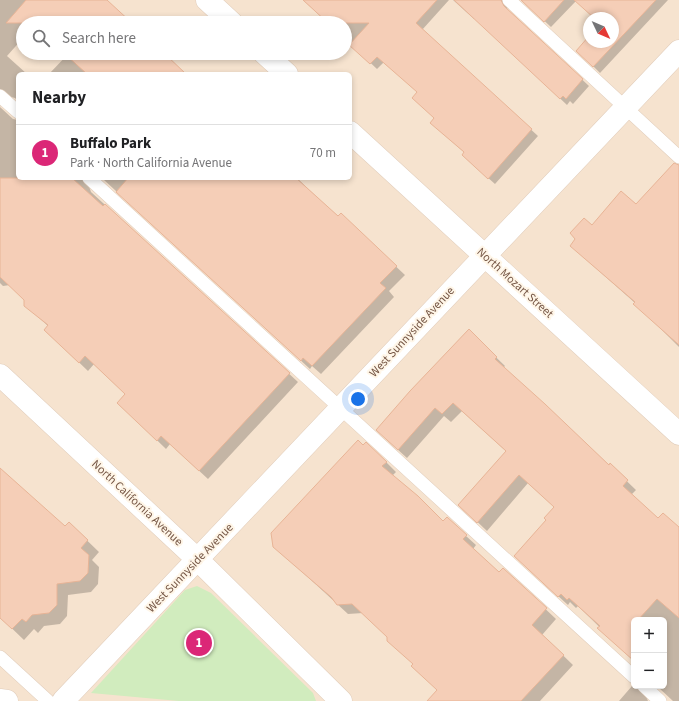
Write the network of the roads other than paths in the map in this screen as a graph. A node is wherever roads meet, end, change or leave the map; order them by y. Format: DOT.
graph roads {
  1 [pos="206,0"];
  2 [pos="509,0"];
  3 [pos="224,16"];
  4 [pos="679,51"];
  5 [pos="272,60"];
  6 [pos="285,72"];
  7 [pos="0,96"];
  8 [pos="625,108"];
  9 [pos="16,110"];
  10 [pos="352,134"];
  11 [pos="679,157"];
  12 [pos="91,180"];
  13 [pos="485,256"];
  14 [pos="0,375"];
  15 [pos="340,409"];
  16 [pos="679,434"];
  17 [pos="197,559"];
  18 [pos="0,657"];
  19 [pos="631,674"];
  20 [pos="647,689"];
  21 [pos="0,700"];
  22 [pos="7,701"];
  23 [pos="48,701"];
  24 [pos="63,701"];
  25 [pos="342,701"];
  26 [pos="660,701"];
  1 -- 3 [label="street"];
  2 -- 8 [label="lane"];
  4 -- 8 [label="street, West Sunnyside Avenue"];
  5 -- 6 [label="street"];
  7 -- 9 [label="lane"];
  8 -- 11 [label="lane"];
  8 -- 13 [label="street, West Sunnyside Avenue"];
  10 -- 13 [label="street, North Mozart Street"];
  12 -- 15 [label="lane"];
  13 -- 15 [label="street, West Sunnyside Avenue"];
  13 -- 16 [label="street, North Mozart Street"];
  14 -- 17 [label="street, North California Avenue"];
  15 -- 17 [label="street, West Sunnyside Avenue"];
  15 -- 19 [label="lane"];
  17 -- 24 [label="street, West Sunnyside Avenue"];
  17 -- 25 [label="street, North California Avenue"];
  18 -- 23 [label="lane"];
  20 -- 26 [label="lane"];
  21 -- 22 [label="street"];
}
